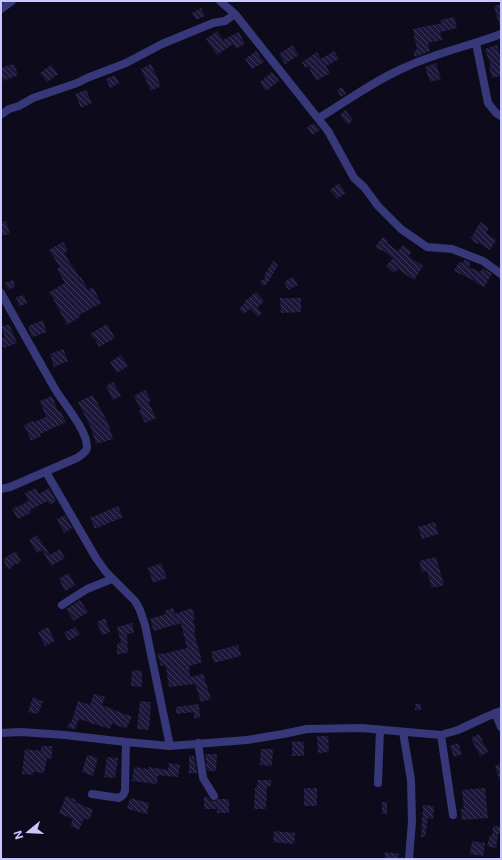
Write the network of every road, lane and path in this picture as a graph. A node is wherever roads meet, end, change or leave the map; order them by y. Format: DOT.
graph roads {
  1 [pos="12,1"];
  2 [pos="220,1"];
  3 [pos="1,9"];
  4 [pos="235,14"];
  5 [pos="501,34"];
  6 [pos="476,43"];
  7 [pos="2,114"];
  8 [pos="501,116"];
  9 [pos="319,118"];
  10 [pos="501,274"];
  11 [pos="1,294"];
  12 [pos="46,472"];
  13 [pos="1,489"];
  14 [pos="112,579"];
  15 [pos="62,605"];
  16 [pos="498,712"];
  17 [pos="501,727"];
  18 [pos="380,730"];
  19 [pos="403,732"];
  20 [pos="1,733"];
  21 [pos="441,735"];
  22 [pos="126,742"];
  23 [pos="198,743"];
  24 [pos="170,746"];
  25 [pos="378,783"];
  26 [pos="92,794"];
  27 [pos="214,796"];
  28 [pos="453,815"];
  29 [pos="409,859"];
  1 -- 3 [label="street"];
  2 -- 4 [label="street"];
  4 -- 7 [label="street"];
  4 -- 9 [label="street"];
  5 -- 6 [label="street"];
  6 -- 8 [label="street"];
  6 -- 9 [label="street"];
  9 -- 10 [label="street"];
  11 -- 12 [label="street"];
  12 -- 13 [label="street"];
  12 -- 14 [label="street"];
  14 -- 15 [label="street"];
  14 -- 24 [label="street"];
  16 -- 17 [label="street"];
  16 -- 21 [label="street"];
  18 -- 19 [label="street"];
  18 -- 23 [label="street"];
  18 -- 25 [label="street"];
  19 -- 21 [label="street"];
  19 -- 29 [label="street"];
  20 -- 22 [label="street"];
  21 -- 28 [label="street"];
  22 -- 24 [label="street"];
  22 -- 26 [label="street"];
  23 -- 24 [label="street"];
  23 -- 27 [label="street"];
}
